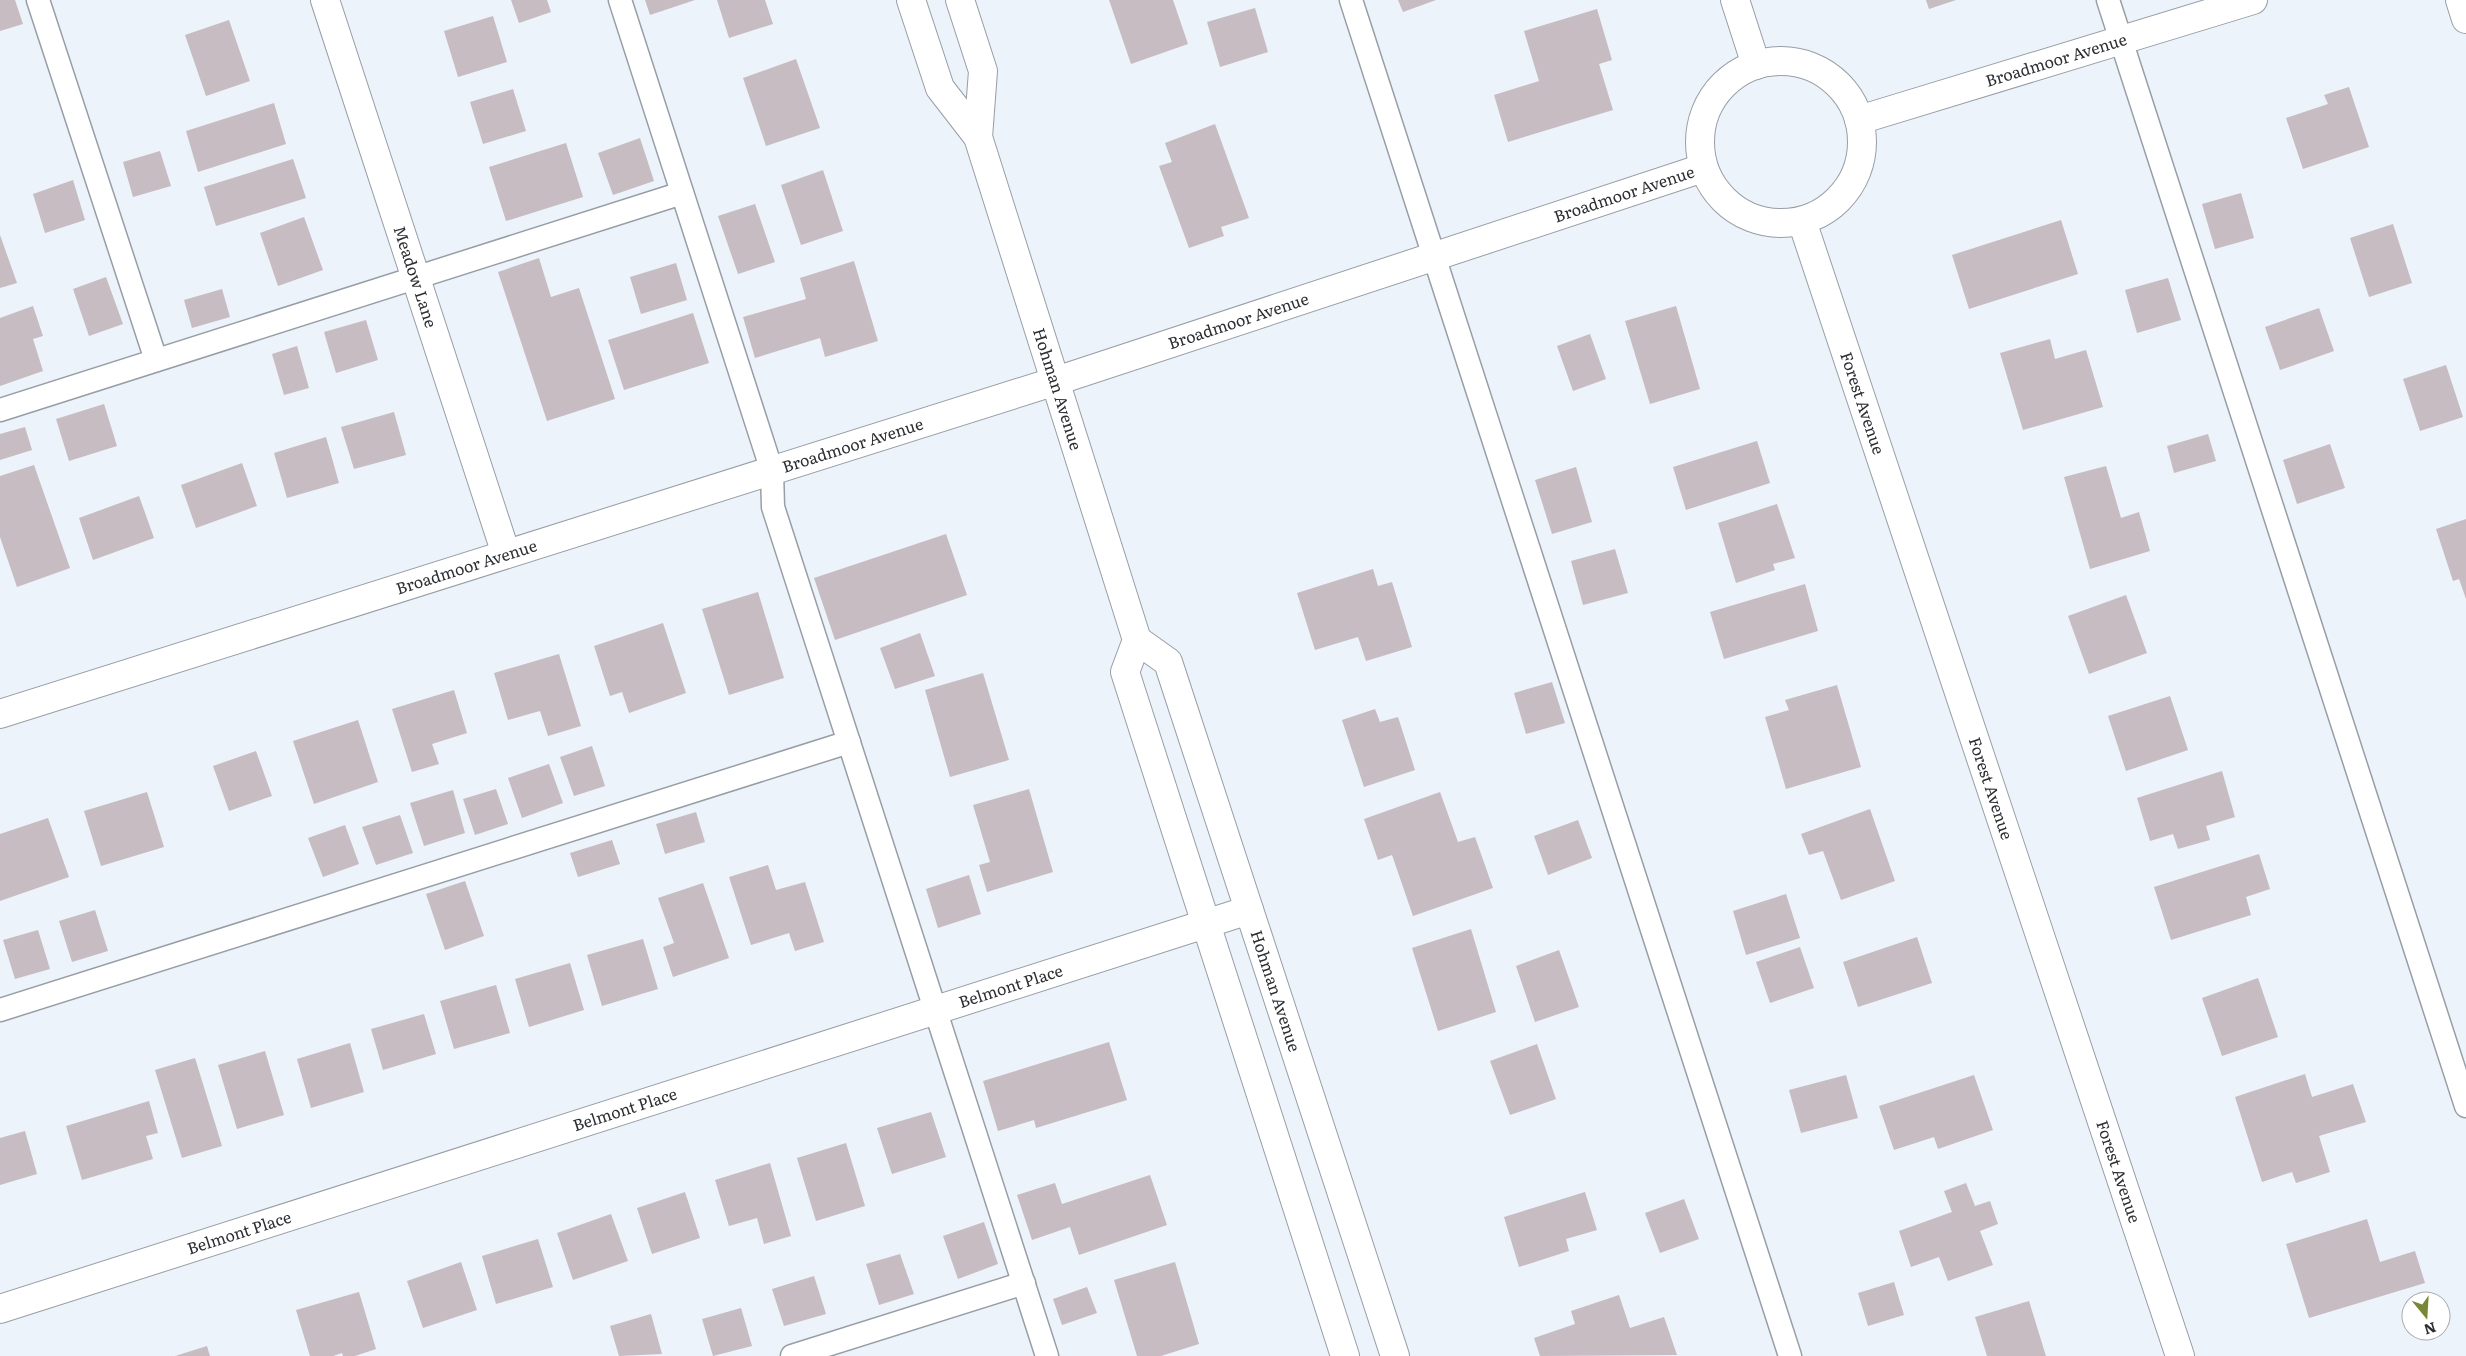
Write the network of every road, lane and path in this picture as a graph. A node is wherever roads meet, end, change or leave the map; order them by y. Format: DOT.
graph roads {
  1 [pos="38,0"];
  2 [pos="325,0"];
  3 [pos="620,0"];
  4 [pos="911,0"];
  5 [pos="960,0"];
  6 [pos="1351,0"];
  7 [pos="1736,0"];
  8 [pos="2108,0"];
  9 [pos="2252,0"];
  10 [pos="2460,0"];
  11 [pos="2466,19"];
  12 [pos="2122,41"];
  13 [pos="1756,65"];
  14 [pos="1859,120"];
  15 [pos="978,137"];
  16 [pos="1703,168"];
  17 [pos="682,193"];
  18 [pos="1802,221"];
  19 [pos="1434,257"];
  20 [pos="415,277"];
  21 [pos="156,360"];
  22 [pos="1056,381"];
  23 [pos="0,410"];
  24 [pos="772,471"];
  25 [pos="506,554"];
  26 [pos="1137,640"];
  27 [pos="0,714"];
  28 [pos="849,742"];
  29 [pos="1249,910"];
  30 [pos="1206,924"];
  31 [pos="0,1010"];
  32 [pos="936,1010"];
  33 [pos="2466,1106"];
  34 [pos="1024,1283"];
  35 [pos="0,1308"];
  36 [pos="792,1356"];
  37 [pos="1047,1356"];
  38 [pos="1345,1356"];
  39 [pos="1395,1356"];
  40 [pos="1790,1356"];
  41 [pos="2180,1356"];
  1 -- 21 [label="lane"];
  2 -- 20 [label="street, Meadow Lane"];
  3 -- 17 [label="lane"];
  4 -- 15 [label="street, Hohman Avenue"];
  5 -- 15 [label="street, Hohman Avenue"];
  6 -- 19 [label="lane"];
  7 -- 13 [label="street"];
  8 -- 12 [label="lane"];
  9 -- 12 [label="street, Broadmoor Avenue"];
  10 -- 11 [label="street"];
  12 -- 14 [label="street, Broadmoor Avenue"];
  12 -- 33 [label="lane"];
  13 -- 14 [label="street"];
  13 -- 16 [label="street"];
  14 -- 18 [label="street"];
  15 -- 22 [label="street, Hohman Avenue"];
  16 -- 18 [label="street"];
  16 -- 19 [label="street, Broadmoor Avenue"];
  17 -- 20 [label="lane"];
  17 -- 24 [label="lane"];
  18 -- 41 [label="street, Forest Avenue"];
  19 -- 22 [label="street, Broadmoor Avenue"];
  19 -- 40 [label="lane"];
  20 -- 21 [label="lane"];
  20 -- 25 [label="street, Meadow Lane"];
  21 -- 23 [label="lane"];
  22 -- 24 [label="street, Broadmoor Avenue"];
  22 -- 26 [label="street, Hohman Avenue"];
  24 -- 25 [label="street, Broadmoor Avenue"];
  24 -- 28 [label="lane"];
  25 -- 27 [label="street, Broadmoor Avenue"];
  26 -- 29 [label="street, Hohman Avenue"];
  26 -- 30 [label="street"];
  28 -- 31 [label="lane"];
  28 -- 32 [label="lane"];
  29 -- 30 [label="street, Belmont Place"];
  29 -- 39 [label="street, Hohman Avenue"];
  30 -- 32 [label="street, Belmont Place"];
  30 -- 38 [label="street"];
  32 -- 34 [label="lane"];
  32 -- 35 [label="street, Belmont Place"];
  34 -- 36 [label="lane"];
  34 -- 37 [label="lane"];
}
